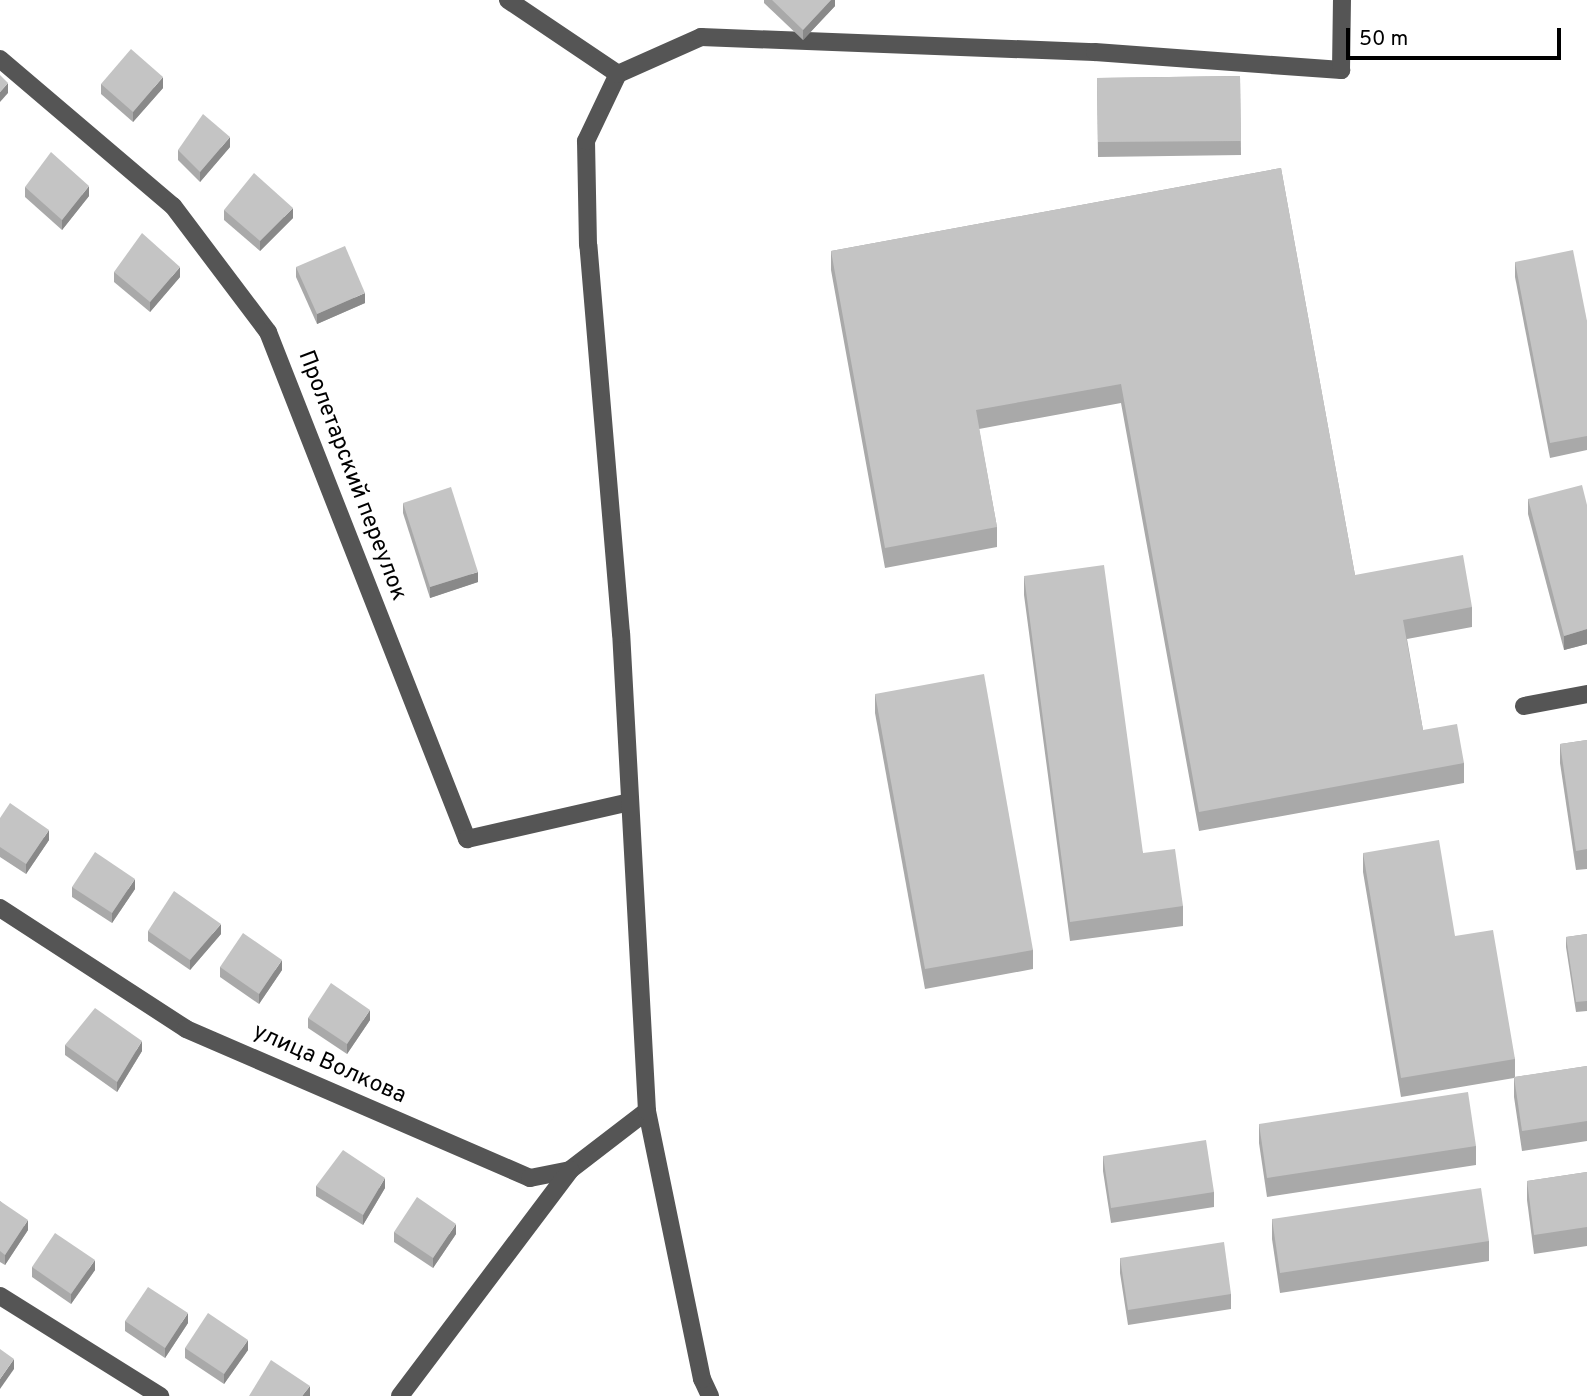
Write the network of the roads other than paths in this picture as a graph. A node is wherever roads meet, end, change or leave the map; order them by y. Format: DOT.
graph roads {
  1 [pos="508,0"];
  2 [pos="1342,0"];
  3 [pos="0,59"];
  4 [pos="618,74"];
  5 [pos="1587,694"];
  6 [pos="1524,706"];
  7 [pos="630,802"];
  8 [pos="0,908"];
  9 [pos="648,1111"];
  10 [pos="570,1170"];
  11 [pos="0,1296"];
  12 [pos="160,1396"];
  13 [pos="400,1396"];
  14 [pos="710,1396"];
  1 -- 4 [label="street"];
  2 -- 4 [label="street"];
  3 -- 7 [label="street, Пролетарский переулок"];
  4 -- 7 [label="street"];
  5 -- 6 [label="street"];
  7 -- 9 [label="street"];
  8 -- 10 [label="street, улица Волкова"];
  9 -- 10 [label="street, улица Волкова"];
  9 -- 14 [label="street"];
  10 -- 13 [label="street"];
  11 -- 12 [label="street"];
}
